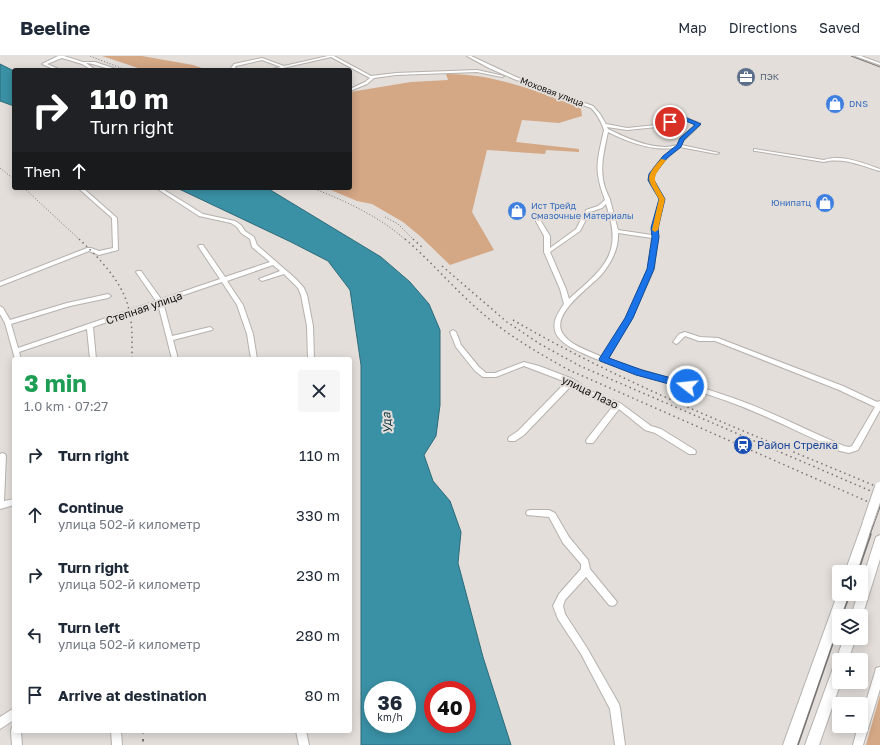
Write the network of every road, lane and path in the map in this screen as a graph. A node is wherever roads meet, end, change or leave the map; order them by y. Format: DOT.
graph roads {
  1 [pos="60,56"];
  2 [pos="331,56"];
  3 [pos="469,56"];
  4 [pos="857,56"];
  5 [pos="868,60"];
  6 [pos="880,60"];
  7 [pos="80,62"];
  8 [pos="880,64"];
  9 [pos="284,67"];
  10 [pos="490,67"];
  11 [pos="54,68"];
  12 [pos="92,68"];
  13 [pos="111,68"];
  14 [pos="233,68"];
  15 [pos="279,68"];
  16 [pos="477,71"];
  17 [pos="371,77"];
  18 [pos="514,78"];
  19 [pos="352,89"];
  20 [pos="605,127"];
  21 [pos="679,146"];
  22 [pos="655,147"];
  23 [pos="756,150"];
  24 [pos="717,153"];
  25 [pos="665,157"];
  26 [pos="880,170"];
  27 [pos="82,190"];
  28 [pos="161,190"];
  29 [pos="608,199"];
  30 [pos="534,214"];
  31 [pos="616,231"];
  32 [pos="655,237"];
  33 [pos="201,246"];
  34 [pos="547,252"];
  35 [pos="272,263"];
  36 [pos="139,272"];
  37 [pos="284,272"];
  38 [pos="262,279"];
  39 [pos="225,280"];
  40 [pos="0,284"];
  41 [pos="108,296"];
  42 [pos="160,302"];
  43 [pos="567,304"];
  44 [pos="0,308"];
  45 [pos="8,323"];
  46 [pos="90,327"];
  47 [pos="210,329"];
  48 [pos="453,332"];
  49 [pos="170,339"];
  50 [pos="676,342"];
  51 [pos="16,351"];
  52 [pos="18,357"];
  53 [pos="93,357"];
  54 [pos="174,357"];
  55 [pos="254,357"];
  56 [pos="311,357"];
  57 [pos="604,359"];
  58 [pos="571,381"];
  59 [pos="618,405"];
  60 [pos="880,405"];
  61 [pos="512,439"];
  62 [pos="590,441"];
  63 [pos="692,452"];
  64 [pos="0,456"];
  65 [pos="880,487"];
  66 [pos="0,502"];
  67 [pos="12,503"];
  68 [pos="0,506"];
  69 [pos="530,513"];
  70 [pos="880,540"];
  71 [pos="853,565"];
  72 [pos="586,570"];
  73 [pos="841,601"];
  74 [pos="612,602"];
  75 [pos="859,609"];
  76 [pos="880,672"];
  77 [pos="832,688"];
  78 [pos="12,715"];
  79 [pos="0,724"];
  80 [pos="16,733"];
  81 [pos="116,733"];
  82 [pos="301,733"];
  83 [pos="17,745"];
  84 [pos="117,745"];
  85 [pos="304,745"];
  86 [pos="620,745"];
  87 [pos="790,745"];
  88 [pos="812,745"];
  89 [pos="858,745"];
  1 -- 7 [label="street"];
  1 -- 11 [label="street"];
  2 -- 9 [label="street"];
  2 -- 17 [label="street"];
  3 -- 10 [label="street"];
  4 -- 5 [label="main road"];
  5 -- 6 [label="main road"];
  5 -- 8 [label="main road"];
  7 -- 12 [label="street"];
  7 -- 13 [label="street"];
  9 -- 14 [label="street"];
  9 -- 15 [label="street"];
  10 -- 16 [label="street"];
  10 -- 18 [label="street"];
  16 -- 17 [label="street"];
  16 -- 18 [label="street"];
  17 -- 19 [label="street"];
  18 -- 20 [label="street, Моховая улица"];
  20 -- 21 [label="street"];
  20 -- 22 [label="street"];
  20 -- 29 [label="street"];
  21 -- 22 [label="street"];
  21 -- 24 [label="street"];
  21 -- 25 [label="street"];
  22 -- 25 [label="street"];
  23 -- 26 [label="street"];
  25 -- 32 [label="street"];
  27 -- 40 [label="street"];
  28 -- 35 [label="street"];
  29 -- 31 [label="street"];
  29 -- 34 [label="street"];
  30 -- 34 [label="street"];
  31 -- 32 [label="street"];
  31 -- 43 [label="street"];
  32 -- 57 [label="street"];
  33 -- 39 [label="street"];
  34 -- 43 [label="street"];
  35 -- 37 [label="street"];
  35 -- 39 [label="street, Степная улица"];
  36 -- 42 [label="street"];
  37 -- 38 [label="street"];
  37 -- 56 [label="street"];
  39 -- 42 [label="street, Степная улица"];
  39 -- 55 [label="street"];
  41 -- 45 [label="street"];
  42 -- 46 [label="street, Степная улица"];
  42 -- 49 [label="street"];
  43 -- 57 [label="street"];
  44 -- 45 [label="street"];
  45 -- 51 [label="street"];
  46 -- 51 [label="street, Степная улица"];
  46 -- 53 [label="street"];
  47 -- 49 [label="street"];
  48 -- 58 [label="street, улица Лазо"];
  49 -- 54 [label="street"];
  50 -- 60 [label="street"];
  51 -- 52 [label="street"];
  57 -- 60 [label="street"];
  58 -- 59 [label="street, улица Лазо"];
  58 -- 61 [label="street"];
  59 -- 62 [label="street"];
  59 -- 63 [label="street, улица Лазо"];
  64 -- 66 [label="street"];
  65 -- 71 [label="main road, bridge"];
  67 -- 68 [label="street"];
  69 -- 72 [label="street"];
  70 -- 75 [label="main road"];
  72 -- 74 [label="street"];
  72 -- 86 [label="street"];
  73 -- 87 [label="main road"];
  76 -- 89 [label="street"];
  77 -- 88 [label="main road"];
  78 -- 79 [label="street"];
  80 -- 83 [label="street"];
  81 -- 84 [label="street"];
  82 -- 85 [label="street"];
}
